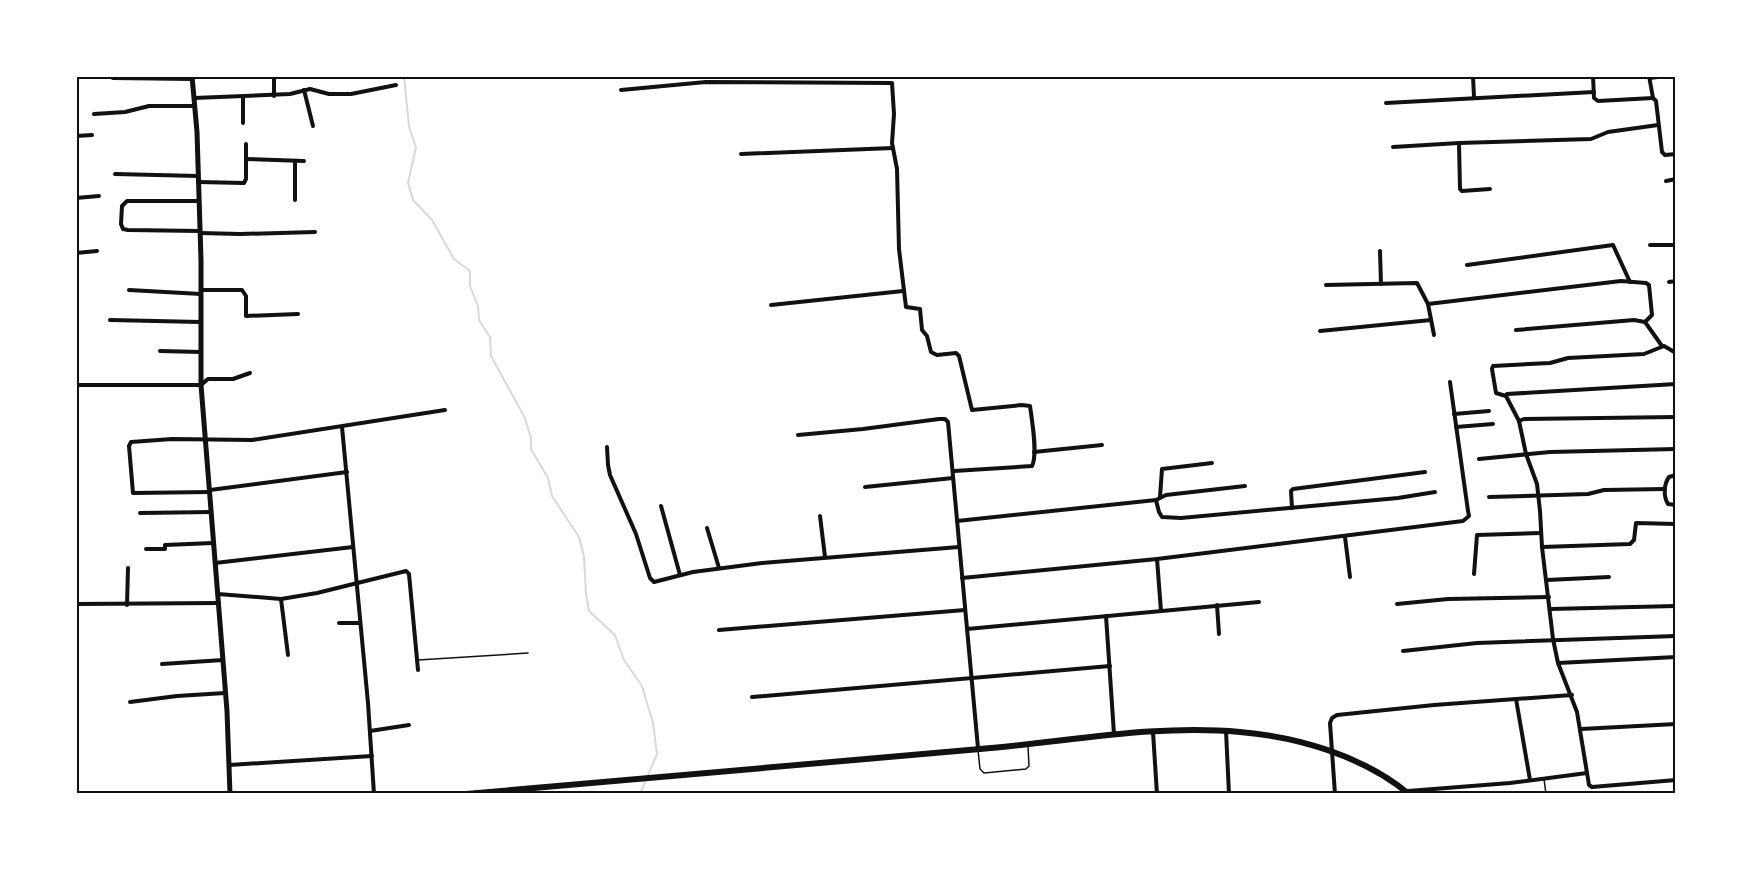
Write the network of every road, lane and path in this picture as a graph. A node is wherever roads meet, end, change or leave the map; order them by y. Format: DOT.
graph roads {
  1 [pos="110,76"];
  2 [pos="274,76"];
  3 [pos="1473,76"];
  4 [pos="1593,76"];
  5 [pos="1665,76"];
  6 [pos="1650,77"];
  7 [pos="192,78"];
  8 [pos="396,85"];
  9 [pos="304,90"];
  10 [pos="621,90"];
  11 [pos="1594,92"];
  12 [pos="243,96"];
  13 [pos="274,96"];
  14 [pos="1474,97"];
  15 [pos="194,98"];
  16 [pos="1653,98"];
  17 [pos="1386,103"];
  18 [pos="195,106"];
  19 [pos="94,114"];
  20 [pos="243,123"];
  21 [pos="1658,125"];
  22 [pos="314,126"];
  23 [pos="92,135"];
  24 [pos="76,136"];
  25 [pos="1459,143"];
  26 [pos="246,144"];
  27 [pos="1393,147"];
  28 [pos="893,148"];
  29 [pos="741,154"];
  30 [pos="1676,154"];
  31 [pos="246,159"];
  32 [pos="295,161"];
  33 [pos="304,162"];
  34 [pos="115,174"];
  35 [pos="198,179"];
  36 [pos="1676,179"];
  37 [pos="1666,181"];
  38 [pos="1490,189"];
  39 [pos="99,196"];
  40 [pos="76,198"];
  41 [pos="295,200"];
  42 [pos="198,201"];
  43 [pos="200,232"];
  44 [pos="315,232"];
  45 [pos="1650,245"];
  46 [pos="1676,245"];
  47 [pos="1380,250"];
  48 [pos="97,251"];
  49 [pos="76,253"];
  50 [pos="1467,265"];
  51 [pos="1676,281"];
  52 [pos="1630,282"];
  53 [pos="1669,282"];
  54 [pos="1381,284"];
  55 [pos="1326,285"];
  56 [pos="129,290"];
  57 [pos="903,291"];
  58 [pos="201,292"];
  59 [pos="1428,304"];
  60 [pos="771,305"];
  61 [pos="298,314"];
  62 [pos="110,320"];
  63 [pos="1431,320"];
  64 [pos="201,322"];
  65 [pos="1644,322"];
  66 [pos="1516,330"];
  67 [pos="1320,331"];
  68 [pos="1434,335"];
  69 [pos="1662,346"];
  70 [pos="160,351"];
  71 [pos="201,352"];
  72 [pos="1676,353"];
  73 [pos="250,373"];
  74 [pos="1450,382"];
  75 [pos="1676,384"];
  76 [pos="76,385"];
  77 [pos="201,385"];
  78 [pos="1506,396"];
  79 [pos="445,410"];
  80 [pos="1489,411"];
  81 [pos="1454,414"];
  82 [pos="1676,417"];
  83 [pos="1520,422"];
  84 [pos="1493,424"];
  85 [pos="342,427"];
  86 [pos="1456,427"];
  87 [pos="798,435"];
  88 [pos="207,440"];
  89 [pos="1101,445"];
  90 [pos="607,447"];
  91 [pos="1676,448"];
  92 [pos="1034,452"];
  93 [pos="1526,454"];
  94 [pos="1479,459"];
  95 [pos="1212,463"];
  96 [pos="954,471"];
  97 [pos="347,472"];
  98 [pos="1425,472"];
  99 [pos="1676,475"];
  100 [pos="953,478"];
  101 [pos="1245,486"];
  102 [pos="865,487"];
  103 [pos="1665,489"];
  104 [pos="210,491"];
  105 [pos="1435,492"];
  106 [pos="1538,494"];
  107 [pos="1489,497"];
  108 [pos="1158,499"];
  109 [pos="1676,505"];
  110 [pos="661,506"];
  111 [pos="1292,508"];
  112 [pos="212,512"];
  113 [pos="140,513"];
  114 [pos="820,516"];
  115 [pos="957,521"];
  116 [pos="1676,524"];
  117 [pos="707,528"];
  118 [pos="1541,533"];
  119 [pos="1345,537"];
  120 [pos="214,543"];
  121 [pos="353,547"];
  122 [pos="1542,547"];
  123 [pos="959,548"];
  124 [pos="146,549"];
  125 [pos="825,557"];
  126 [pos="1157,559"];
  127 [pos="215,563"];
  128 [pos="128,568"];
  129 [pos="719,568"];
  130 [pos="1474,574"];
  131 [pos="681,575"];
  132 [pos="1350,577"];
  133 [pos="1609,577"];
  134 [pos="962,578"];
  135 [pos="1547,580"];
  136 [pos="356,584"];
  137 [pos="218,594"];
  138 [pos="1549,597"];
  139 [pos="281,599"];
  140 [pos="1259,602"];
  141 [pos="219,603"];
  142 [pos="76,604"];
  143 [pos="1397,604"];
  144 [pos="127,605"];
  145 [pos="1217,605"];
  146 [pos="1676,606"];
  147 [pos="1550,609"];
  148 [pos="965,610"];
  149 [pos="1161,611"];
  150 [pos="1106,616"];
  151 [pos="339,623"];
  152 [pos="360,623"];
  153 [pos="967,628"];
  154 [pos="719,630"];
  155 [pos="1219,634"];
  156 [pos="1676,636"];
  157 [pos="1553,639"];
  158 [pos="1403,651"];
  159 [pos="528,653"];
  160 [pos="288,655"];
  161 [pos="1676,657"];
  162 [pos="223,660"];
  163 [pos="417,660"];
  164 [pos="1558,663"];
  165 [pos="162,664"];
  166 [pos="1110,666"];
  167 [pos="418,670"];
  168 [pos="971,678"];
  169 [pos="225,693"];
  170 [pos="1572,695"];
  171 [pos="752,697"];
  172 [pos="1516,699"];
  173 [pos="130,702"];
  174 [pos="1676,724"];
  175 [pos="409,725"];
  176 [pos="1581,729"];
  177 [pos="370,731"];
  178 [pos="1153,731"];
  179 [pos="1226,731"];
  180 [pos="1114,734"];
  181 [pos="1028,744"];
  182 [pos="978,749"];
  183 [pos="1333,752"];
  184 [pos="372,756"];
  185 [pos="229,765"];
  186 [pos="1587,773"];
  187 [pos="1544,779"];
  188 [pos="1530,780"];
  189 [pos="1676,780"];
  190 [pos="518,791"];
  191 [pos="1408,792"];
  192 [pos="230,794"];
  193 [pos="374,794"];
  194 [pos="466,794"];
  195 [pos="1156,794"];
  196 [pos="1229,794"];
  197 [pos="1335,794"];
  198 [pos="1546,794"];
  1 -- 7 [label="street"];
  2 -- 13 [label="street"];
  3 -- 14 [label="street"];
  4 -- 11 [label="street"];
  5 -- 6 [label="street"];
  6 -- 16 [label="street"];
  7 -- 15 [label="main road"];
  8 -- 9 [label="street"];
  9 -- 13 [label="street"];
  9 -- 22 [label="street"];
  10 -- 28 [label="street"];
  11 -- 14 [label="street"];
  11 -- 16 [label="street"];
  12 -- 13 [label="street"];
  12 -- 15 [label="street"];
  12 -- 20 [label="street"];
  14 -- 17 [label="street"];
  15 -- 18 [label="main road"];
  16 -- 21 [label="street"];
  18 -- 19 [label="street"];
  18 -- 35 [label="main road"];
  21 -- 25 [label="street"];
  21 -- 30 [label="street"];
  23 -- 24 [label="street"];
  25 -- 27 [label="street"];
  25 -- 38 [label="street"];
  26 -- 31 [label="street"];
  28 -- 29 [label="street"];
  28 -- 57 [label="street"];
  31 -- 32 [label="street"];
  31 -- 35 [label="street"];
  32 -- 33 [label="street"];
  32 -- 41 [label="street"];
  34 -- 35 [label="street"];
  35 -- 42 [label="main road"];
  36 -- 37 [label="street"];
  39 -- 40 [label="street"];
  42 -- 43 [label="main road"];
  42 -- 43 [label="street"];
  43 -- 44 [label="street"];
  43 -- 58 [label="main road"];
  45 -- 46 [label="street"];
  47 -- 54 [label="street"];
  48 -- 49 [label="street"];
  50 -- 52 [label="street"];
  51 -- 53 [label="street"];
  52 -- 59 [label="street"];
  52 -- 65 [label="street"];
  54 -- 55 [label="street"];
  54 -- 59 [label="street"];
  56 -- 58 [label="street"];
  57 -- 60 [label="street"];
  57 -- 92 [label="street"];
  58 -- 61 [label="street"];
  58 -- 64 [label="main road"];
  59 -- 63 [label="street"];
  62 -- 64 [label="street"];
  63 -- 67 [label="street"];
  63 -- 68 [label="street"];
  64 -- 71 [label="main road"];
  65 -- 66 [label="street"];
  65 -- 69 [label="street"];
  69 -- 72 [label="street"];
  69 -- 78 [label="street"];
  70 -- 71 [label="street"];
  71 -- 77 [label="main road"];
  73 -- 77 [label="street"];
  74 -- 81 [label="street"];
  75 -- 78 [label="street"];
  76 -- 77 [label="street"];
  77 -- 88 [label="main road"];
  78 -- 83 [label="street"];
  79 -- 85 [label="street"];
  80 -- 81 [label="street"];
  81 -- 86 [label="street"];
  82 -- 83 [label="street"];
  83 -- 93 [label="street"];
  84 -- 86 [label="street"];
  85 -- 88 [label="street"];
  85 -- 97 [label="street"];
  86 -- 119 [label="street"];
  87 -- 96 [label="street"];
  88 -- 104 [label="main road"];
  88 -- 104 [label="street"];
  89 -- 92 [label="street"];
  90 -- 131 [label="street"];
  91 -- 93 [label="street"];
  92 -- 96 [label="street"];
  93 -- 94 [label="street"];
  93 -- 106 [label="street"];
  95 -- 108 [label="street"];
  96 -- 100 [label="street"];
  97 -- 104 [label="street"];
  97 -- 121 [label="street"];
  98 -- 111 [label="street"];
  99 -- 103 [label="street"];
  100 -- 102 [label="street"];
  100 -- 115 [label="street"];
  101 -- 108 [label="street"];
  103 -- 106 [label="street"];
  103 -- 109 [label="street"];
  104 -- 112 [label="main road"];
  105 -- 111 [label="street"];
  106 -- 107 [label="street"];
  106 -- 118 [label="street"];
  108 -- 111 [label="street"];
  108 -- 115 [label="street"];
  110 -- 131 [label="street"];
  112 -- 113 [label="street"];
  112 -- 120 [label="main road"];
  114 -- 125 [label="street"];
  115 -- 123 [label="street"];
  116 -- 122 [label="street"];
  117 -- 129 [label="street"];
  118 -- 122 [label="street"];
  118 -- 130 [label="street"];
  119 -- 126 [label="street"];
  119 -- 132 [label="street"];
  120 -- 124 [label="street"];
  120 -- 127 [label="main road"];
  121 -- 127 [label="street"];
  121 -- 136 [label="street"];
  122 -- 135 [label="street"];
  123 -- 125 [label="street"];
  123 -- 134 [label="street"];
  125 -- 129 [label="street"];
  126 -- 134 [label="street"];
  126 -- 149 [label="street"];
  127 -- 137 [label="main road"];
  128 -- 144 [label="street"];
  129 -- 131 [label="street"];
  133 -- 135 [label="street"];
  134 -- 148 [label="street"];
  135 -- 138 [label="street"];
  136 -- 139 [label="street"];
  136 -- 152 [label="street"];
  136 -- 163 [label="street"];
  137 -- 139 [label="street"];
  137 -- 141 [label="main road"];
  138 -- 143 [label="street"];
  138 -- 147 [label="street"];
  139 -- 160 [label="street"];
  140 -- 145 [label="street"];
  141 -- 144 [label="street"];
  141 -- 162 [label="main road"];
  142 -- 144 [label="street"];
  145 -- 149 [label="street"];
  145 -- 155 [label="street"];
  146 -- 147 [label="street"];
  147 -- 157 [label="street"];
  148 -- 153 [label="street"];
  148 -- 154 [label="street"];
  149 -- 150 [label="street"];
  150 -- 153 [label="street"];
  150 -- 166 [label="street"];
  151 -- 152 [label="street"];
  152 -- 177 [label="street"];
  153 -- 168 [label="street"];
  156 -- 157 [label="street"];
  157 -- 158 [label="street"];
  157 -- 164 [label="street"];
  159 -- 163 [label="lane"];
  161 -- 164 [label="street"];
  162 -- 165 [label="street"];
  162 -- 169 [label="main road"];
  163 -- 167 [label="street"];
  164 -- 170 [label="street"];
  166 -- 168 [label="street"];
  166 -- 180 [label="street"];
  168 -- 171 [label="street"];
  168 -- 182 [label="street"];
  169 -- 173 [label="street"];
  169 -- 185 [label="main road"];
  170 -- 172 [label="street"];
  170 -- 176 [label="street"];
  172 -- 183 [label="street"];
  172 -- 188 [label="street"];
  174 -- 176 [label="street"];
  175 -- 177 [label="street"];
  176 -- 186 [label="street"];
  177 -- 184 [label="street"];
  178 -- 179 [label="highway"];
  178 -- 180 [label="highway"];
  178 -- 195 [label="street"];
  179 -- 183 [label="highway"];
  179 -- 196 [label="street"];
  180 -- 181 [label="highway"];
  181 -- 182 [label="highway"];
  181 -- 182 [label="lane"];
  182 -- 190 [label="highway"];
  183 -- 191 [label="highway"];
  183 -- 197 [label="street"];
  184 -- 185 [label="street"];
  184 -- 193 [label="street"];
  185 -- 192 [label="main road"];
  186 -- 187 [label="street"];
  186 -- 189 [label="street"];
  187 -- 188 [label="street"];
  187 -- 198 [label="lane"];
  188 -- 191 [label="street"];
  190 -- 194 [label="highway"];
}
